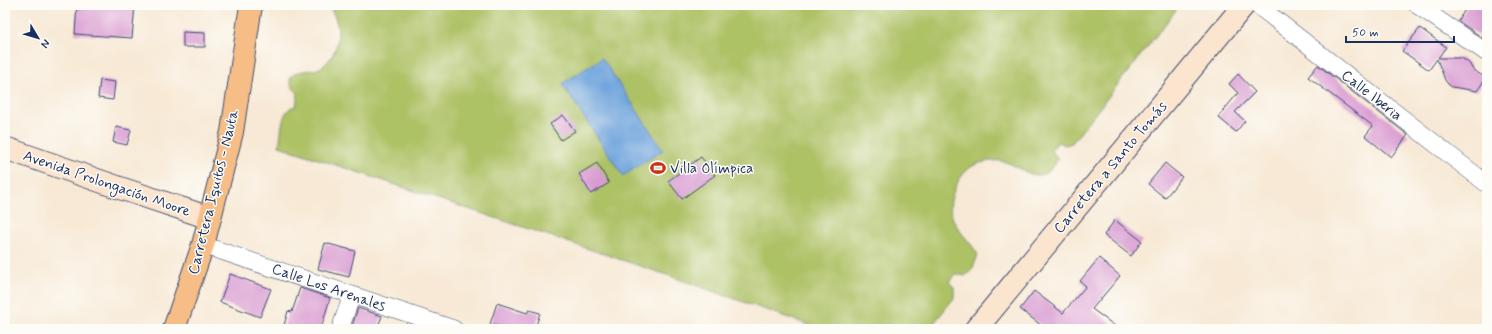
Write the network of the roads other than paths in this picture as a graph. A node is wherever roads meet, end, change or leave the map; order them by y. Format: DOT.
graph roads {
  1 [pos="251,5"];
  2 [pos="1244,5"];
  3 [pos="1258,5"];
  4 [pos="1417,5"];
  5 [pos="1487,53"];
  6 [pos="5,148"];
  7 [pos="1487,184"];
  8 [pos="210,218"];
  9 [pos="203,244"];
  10 [pos="352,295"];
  11 [pos="444,327"];
  12 [pos="174,329"];
  13 [pos="340,329"];
  14 [pos="976,329"];
  1 -- 8 [label="main road, Carretera Iquitos - Nauta"];
  2 -- 14 [label="street, Carretera a Santo Tomás"];
  3 -- 7 [label="street, Calle Iberia"];
  4 -- 5 [label="street"];
  6 -- 8 [label="street, Avenida Prolongación Moore"];
  8 -- 9 [label="main road, Carretera Iquitos - Nauta"];
  9 -- 10 [label="street, Calle Los Arenales"];
  9 -- 12 [label="main road, Carretera Iquitos - Nauta"];
  10 -- 11 [label="street, Calle Los Arenales"];
  10 -- 13 [label="street"];
}
